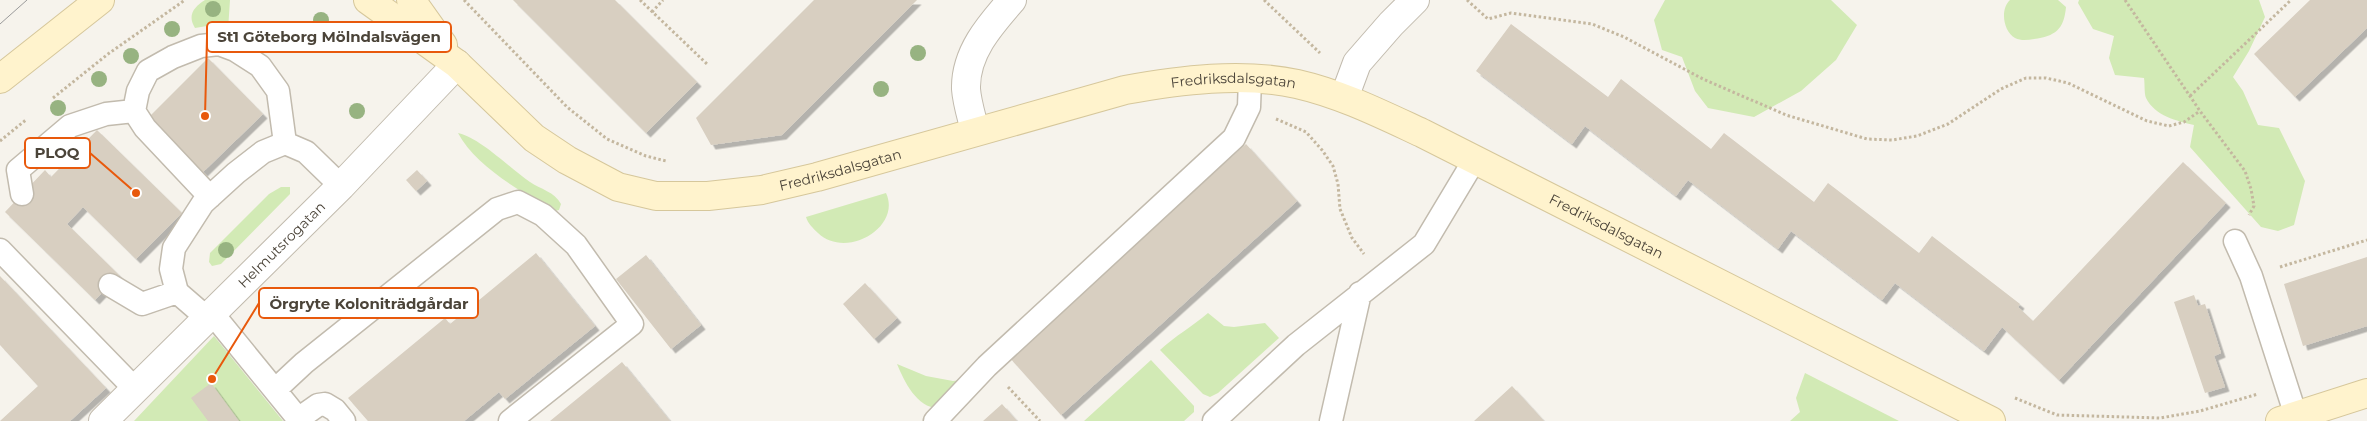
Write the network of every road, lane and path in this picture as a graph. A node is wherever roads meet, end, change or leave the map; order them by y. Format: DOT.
graph roads {
  1 [pos="100,0"];
  2 [pos="185,0"];
  3 [pos="368,0"];
  4 [pos="410,0"];
  5 [pos="464,0"];
  6 [pos="640,0"];
  7 [pos="663,0"];
  8 [pos="1012,0"];
  9 [pos="1264,0"];
  10 [pos="1416,0"];
  11 [pos="1467,0"];
  12 [pos="2125,0"];
  13 [pos="2291,0"];
  14 [pos="652,12"];
  15 [pos="1320,54"];
  16 [pos="457,64"];
  17 [pos="707,64"];
  18 [pos="0,79"];
  19 [pos="1250,79"];
  20 [pos="2190,96"];
  21 [pos="1344,98"];
  22 [pos="46,104"];
  23 [pos="1249,107"];
  24 [pos="2200,111"];
  25 [pos="134,112"];
  26 [pos="31,116"];
  27 [pos="975,131"];
  28 [pos="0,141"];
  29 [pos="285,143"];
  30 [pos="1475,159"];
  31 [pos="669,162"];
  32 [pos="341,186"];
  33 [pos="22,194"];
  34 [pos="210,197"];
  35 [pos="2367,240"];
  36 [pos="2235,242"];
  37 [pos="0,250"];
  38 [pos="1381,276"];
  39 [pos="2251,276"];
  40 [pos="110,285"];
  41 [pos="177,292"];
  42 [pos="1360,293"];
  43 [pos="210,316"];
  44 [pos="987,366"];
  45 [pos="2286,384"];
  46 [pos="135,389"];
  47 [pos="275,390"];
  48 [pos="2367,393"];
  49 [pos="2013,398"];
  50 [pos="2288,419"];
  51 [pos="299,420"];
  52 [pos="103,421"];
  53 [pos="344,421"];
  54 [pos="510,421"];
  55 [pos="935,421"];
  56 [pos="1040,421"];
  57 [pos="1214,421"];
  58 [pos="1331,421"];
  59 [pos="1991,421"];
  1 -- 18 [label="street"];
  2 -- 22 [label="path"];
  3 -- 16 [label="street, Fredriksdalsgatan"];
  4 -- 16 [label="street, Fredriksdalsgatan"];
  5 -- 31 [label="path"];
  6 -- 14 [label="path"];
  7 -- 14 [label="path"];
  8 -- 27 [label="street"];
  9 -- 15 [label="path"];
  10 -- 21 [label="street"];
  11 -- 24 [label="path"];
  12 -- 20 [label="path"];
  13 -- 20 [label="path"];
  14 -- 17 [label="path"];
  16 -- 27 [label="street, Fredriksdalsgatan"];
  16 -- 32 [label="street, Helmutsrogatan"];
  19 -- 21 [label="street, Fredriksdalsgatan"];
  19 -- 23 [label="lane"];
  19 -- 27 [label="street, Fredriksdalsgatan"];
  20 -- 24 [label="path"];
  21 -- 30 [label="street, Fredriksdalsgatan"];
  23 -- 38 [label="path"];
  23 -- 44 [label="lane"];
  24 -- 36 [label="path"];
  25 -- 29 [label="lane"];
  25 -- 33 [label="lane"];
  25 -- 34 [label="lane"];
  26 -- 28 [label="path"];
  29 -- 32 [label="lane"];
  29 -- 34 [label="lane"];
  30 -- 38 [label="lane"];
  30 -- 59 [label="street, Fredriksdalsgatan"];
  32 -- 43 [label="street, Helmutsrogatan"];
  34 -- 41 [label="lane"];
  35 -- 39 [label="path"];
  36 -- 39 [label="lane"];
  37 -- 46 [label="lane"];
  38 -- 42 [label="lane"];
  39 -- 45 [label="lane"];
  40 -- 41 [label="lane"];
  41 -- 43 [label="lane"];
  42 -- 57 [label="lane"];
  42 -- 58 [label="lane"];
  43 -- 46 [label="street, Helmutsrogatan"];
  43 -- 47 [label="lane"];
  44 -- 55 [label="lane"];
  44 -- 56 [label="path"];
  45 -- 49 [label="path"];
  45 -- 50 [label="lane"];
  46 -- 52 [label="street, Helmutsrogatan"];
  47 -- 51 [label="lane"];
  47 -- 54 [label="lane"];
  48 -- 50 [label="street"];
  51 -- 53 [label="lane"];
}
